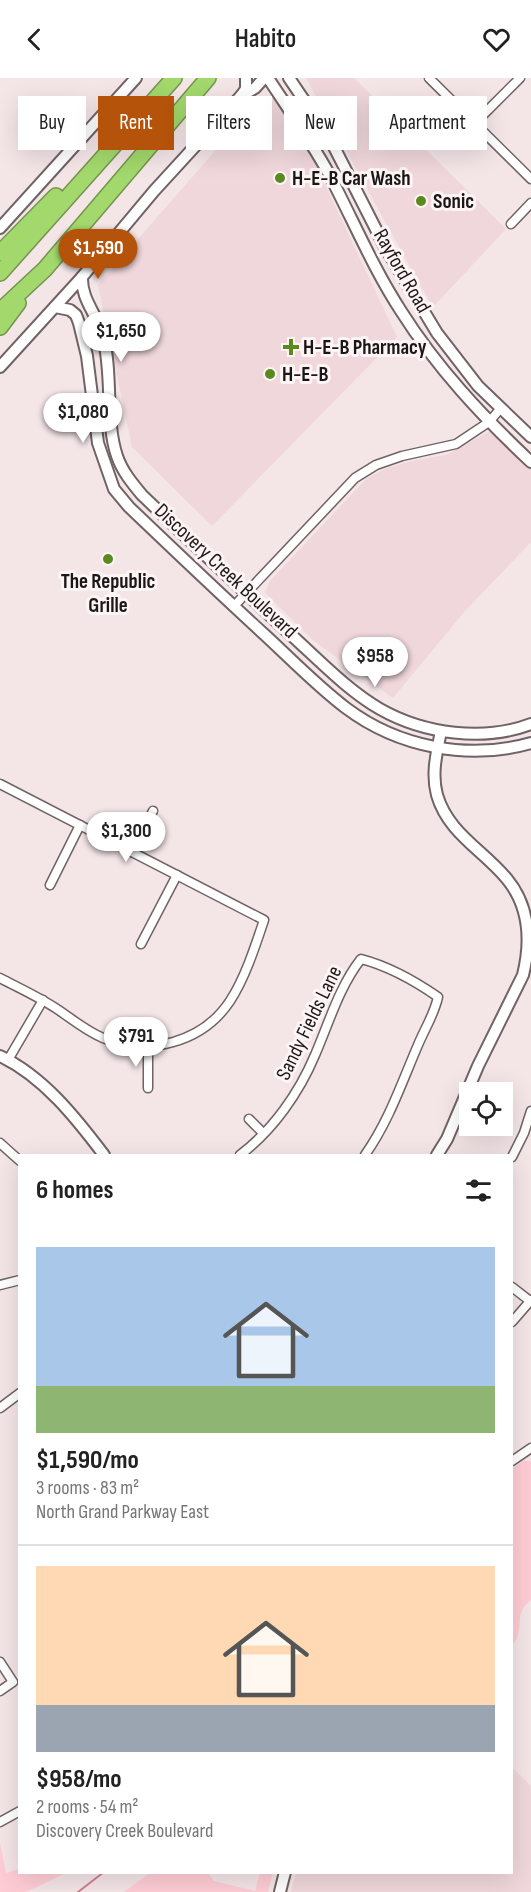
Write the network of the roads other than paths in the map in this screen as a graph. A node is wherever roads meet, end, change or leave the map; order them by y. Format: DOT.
graph roads {
  1 [pos="136,78"];
  2 [pos="174,78"];
  3 [pos="208,78"];
  4 [pos="246,78"];
  5 [pos="266,78"];
  6 [pos="289,78"];
  7 [pos="429,78"];
  8 [pos="520,78"];
  9 [pos="158,96"];
  10 [pos="241,96"];
  11 [pos="447,96"];
  12 [pos="487,111"];
  13 [pos="487,135"];
  14 [pos="102,150"];
  15 [pos="110,150"];
  16 [pos="192,150"];
  17 [pos="531,179"];
  18 [pos="531,203"];
  19 [pos="346,210"];
  20 [pos="370,218"];
  21 [pos="2,221"];
  22 [pos="511,224"];
  23 [pos="354,225"];
  24 [pos="382,242"];
  25 [pos="0,253"];
  26 [pos="45,269"];
  27 [pos="0,273"];
  28 [pos="82,277"];
  29 [pos="55,307"];
  30 [pos="0,311"];
  31 [pos="404,315"];
  32 [pos="429,321"];
  33 [pos="0,327"];
  34 [pos="414,330"];
  35 [pos="441,339"];
  36 [pos="0,367"];
  37 [pos="501,408"];
  38 [pos="489,422"];
  39 [pos="531,437"];
  40 [pos="531,462"];
  41 [pos="247,594"];
  42 [pos="234,606"];
  43 [pos="325,666"];
  44 [pos="312,678"];
  45 [pos="531,724"];
  46 [pos="441,731"];
  47 [pos="531,743"];
  48 [pos="438,748"];
  49 [pos="0,784"];
  50 [pos="153,811"];
  51 [pos="80,825"];
  52 [pos="132,852"];
  53 [pos="177,875"];
  54 [pos="50,885"];
  55 [pos="141,944"];
  56 [pos="530,960"];
  57 [pos="0,978"];
  58 [pos="43,1000"];
  59 [pos="148,1047"];
  60 [pos="4,1058"];
  61 [pos="148,1088"];
  62 [pos="531,1111"];
  63 [pos="249,1119"];
  64 [pos="263,1133"];
  65 [pos="0,1143"];
  66 [pos="103,1154"];
  67 [pos="241,1154"];
  68 [pos="366,1154"];
  69 [pos="438,1154"];
  70 [pos="513,1155"];
  71 [pos="18,1159"];
  72 [pos="18,1280"];
  73 [pos="0,1285"];
  74 [pos="513,1288"];
  75 [pos="531,1301"];
  76 [pos="513,1321"];
  77 [pos="18,1394"];
  78 [pos="0,1407"];
  79 [pos="531,1448"];
  80 [pos="513,1460"];
  81 [pos="0,1662"];
  82 [pos="0,1691"];
  83 [pos="18,1812"];
  84 [pos="0,1822"];
  85 [pos="284,1874"];
  86 [pos="280,1892"];
  1 -- 21 [label="street"];
  2 -- 9 [label="highway"];
  3 -- 26 [label="highway"];
  4 -- 10 [label="street"];
  5 -- 10 [label="street"];
  5 -- 19 [label="street, Rayford Road"];
  6 -- 20 [label="street, Rayford Road"];
  7 -- 11 [label="street"];
  8 -- 12 [label="street"];
  13 -- 17 [label="street"];
  14 -- 25 [label="highway"];
  15 -- 27 [label="highway"];
  16 -- 28 [label="street"];
  18 -- 22 [label="street"];
  19 -- 20 [label="street"];
  19 -- 23 [label="street, Rayford Road"];
  20 -- 24 [label="street, Rayford Road"];
  23 -- 24 [label="street"];
  23 -- 31 [label="street, Rayford Road"];
  24 -- 32 [label="street, Rayford Road"];
  26 -- 30 [label="highway"];
  26 -- 33 [label="highway"];
  28 -- 29 [label="street"];
  28 -- 41 [label="street, Discovery Creek Boulevard"];
  29 -- 36 [label="street"];
  29 -- 42 [label="street, Discovery Creek Boulevard"];
  31 -- 32 [label="street"];
  31 -- 34 [label="street, Rayford Road"];
  32 -- 35 [label="street, Rayford Road"];
  34 -- 35 [label="street"];
  34 -- 38 [label="street, Rayford Road"];
  35 -- 37 [label="street, Rayford Road"];
  37 -- 38 [label="street"];
  37 -- 39 [label="street, Rayford Road"];
  38 -- 40 [label="street, Rayford Road"];
  38 -- 41 [label="street"];
  41 -- 42 [label="street"];
  41 -- 43 [label="street, Discovery Creek Boulevard"];
  42 -- 44 [label="street, Discovery Creek Boulevard"];
  43 -- 44 [label="street"];
  43 -- 46 [label="street, Discovery Creek Boulevard"];
  44 -- 48 [label="street, Discovery Creek Boulevard"];
  45 -- 46 [label="street, Discovery Creek Boulevard"];
  46 -- 48 [label="street"];
  47 -- 48 [label="street, Discovery Creek Boulevard"];
  48 -- 56 [label="street"];
  49 -- 51 [label="street"];
  50 -- 52 [label="street"];
  51 -- 52 [label="street"];
  51 -- 54 [label="street"];
  52 -- 53 [label="street"];
  53 -- 55 [label="street"];
  53 -- 59 [label="street"];
  56 -- 69 [label="street"];
  57 -- 58 [label="street"];
  58 -- 59 [label="street"];
  58 -- 60 [label="street"];
  59 -- 61 [label="street"];
  60 -- 66 [label="street"];
  62 -- 70 [label="street"];
  63 -- 64 [label="street"];
  64 -- 67 [label="street, Sandy Fields Lane"];
  64 -- 68 [label="street, Sandy Fields Lane"];
  65 -- 71 [label="street"];
  72 -- 73 [label="street"];
  74 -- 75 [label="street"];
  75 -- 76 [label="street"];
  77 -- 78 [label="street"];
  79 -- 80 [label="street"];
  81 -- 82 [label="street"];
  83 -- 84 [label="street"];
  85 -- 86 [label="street"];
}
